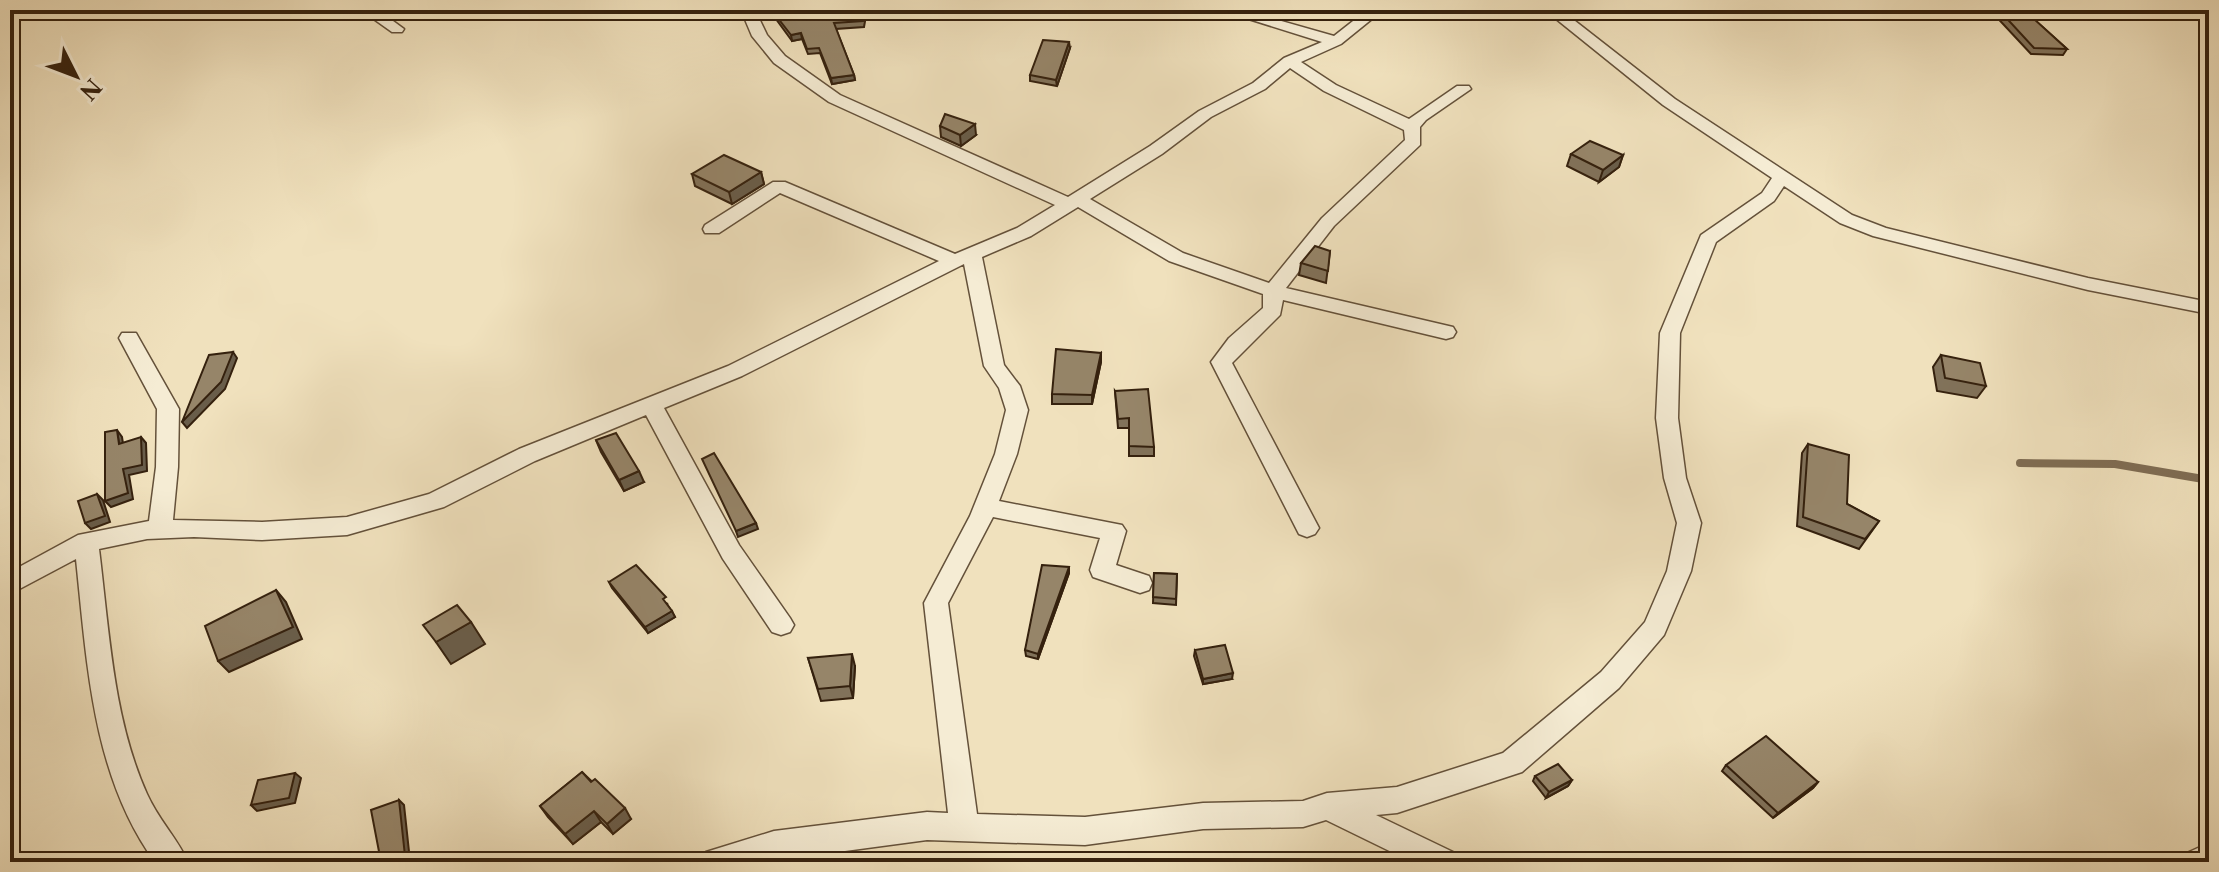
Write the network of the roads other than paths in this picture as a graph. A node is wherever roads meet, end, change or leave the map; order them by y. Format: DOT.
graph roads {
  1 [pos="368,10"];
  2 [pos="748,10"];
  3 [pos="1227,10"];
  4 [pos="1376,10"];
  5 [pos="1552,10"];
  6 [pos="397,29"];
  7 [pos="1336,41"];
  8 [pos="1289,61"];
  9 [pos="1463,89"];
  10 [pos="1412,127"];
  11 [pos="1782,176"];
  12 [pos="1074,202"];
  13 [pos="712,229"];
  14 [pos="963,258"];
  15 [pos="1273,291"];
  16 [pos="2209,308"];
  17 [pos="1446,332"];
  18 [pos="129,338"];
  19 [pos="651,404"];
  20 [pos="986,507"];
  21 [pos="1307,528"];
  22 [pos="160,529"];
  23 [pos="86,542"];
  24 [pos="1140,583"];
  25 [pos="10,584"];
  26 [pos="781,625"];
  27 [pos="1327,806"];
  28 [pos="964,827"];
  29 [pos="2209,857"];
  30 [pos="173,862"];
  31 [pos="716,862"];
  32 [pos="1443,862"];
  33 [pos="2199,862"];
  1 -- 6 [label="street"];
  2 -- 12 [label="street"];
  3 -- 7 [label="street"];
  4 -- 7 [label="street"];
  5 -- 11 [label="street"];
  7 -- 8 [label="street"];
  8 -- 10 [label="street"];
  8 -- 12 [label="street"];
  9 -- 10 [label="street"];
  10 -- 15 [label="street"];
  11 -- 16 [label="street"];
  11 -- 27 [label="street"];
  12 -- 14 [label="street"];
  12 -- 15 [label="street"];
  13 -- 14 [label="street"];
  14 -- 19 [label="street"];
  14 -- 20 [label="street"];
  15 -- 17 [label="street"];
  15 -- 21 [label="street"];
  18 -- 22 [label="street"];
  19 -- 22 [label="street"];
  19 -- 26 [label="street"];
  20 -- 24 [label="street"];
  20 -- 28 [label="street"];
  22 -- 23 [label="street"];
  23 -- 25 [label="street"];
  23 -- 30 [label="street"];
  27 -- 28 [label="street"];
  27 -- 32 [label="street"];
  28 -- 31 [label="street"];
  29 -- 33 [label="street"];
}
